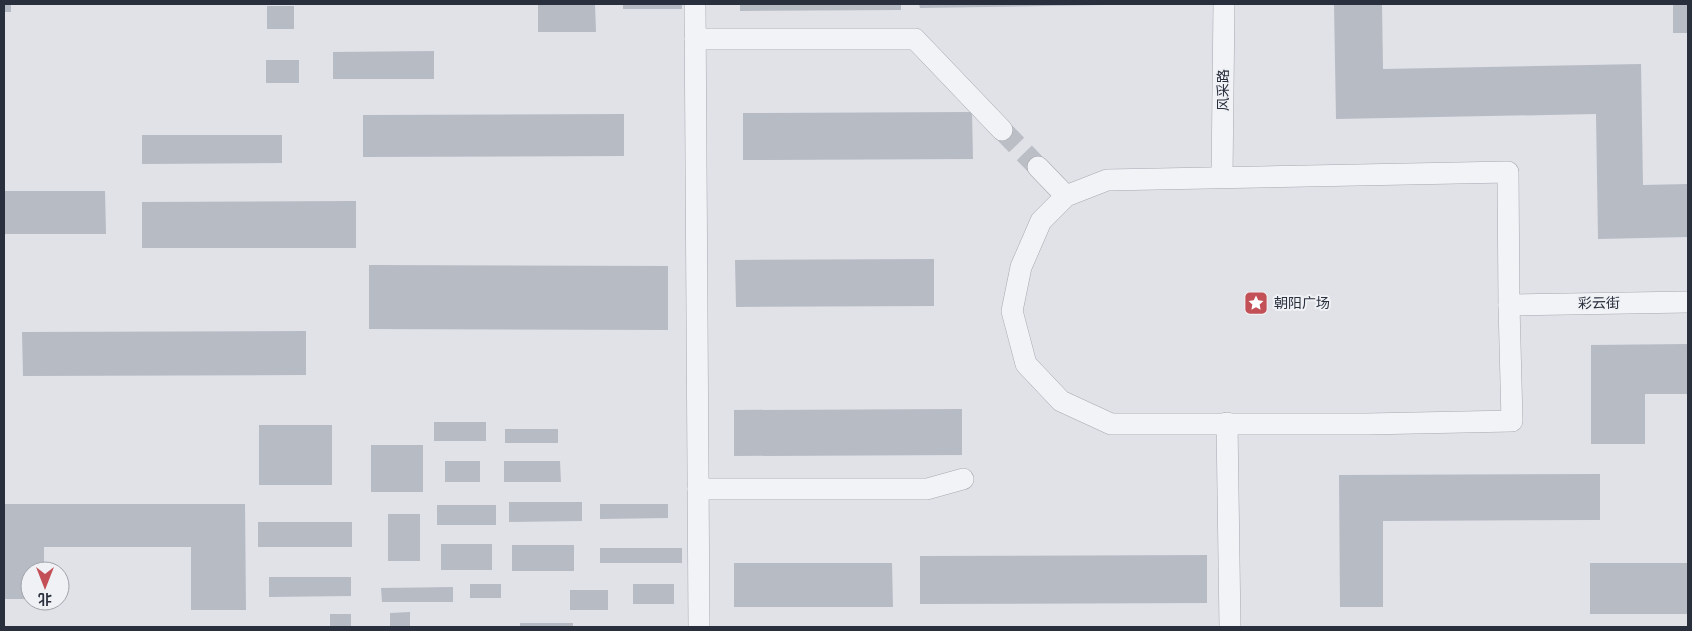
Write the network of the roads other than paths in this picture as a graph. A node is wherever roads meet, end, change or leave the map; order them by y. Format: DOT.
graph roads {
  1 [pos="695,4"];
  2 [pos="1224,4"];
  3 [pos="695,39"];
  4 [pos="1002,130"];
  5 [pos="1038,167"];
  6 [pos="1222,177"];
  7 [pos="1066,196"];
  8 [pos="1688,302"];
  9 [pos="1509,305"];
  10 [pos="1227,423"];
  11 [pos="962,479"];
  12 [pos="698,489"];
  13 [pos="699,627"];
  14 [pos="1230,627"];
  1 -- 3 [label="street"];
  2 -- 6 [label="street, 风采路"];
  3 -- 4 [label="street"];
  3 -- 12 [label="street"];
  5 -- 7 [label="street"];
  6 -- 7 [label="street"];
  6 -- 9 [label="street"];
  7 -- 10 [label="street"];
  8 -- 9 [label="street, 彩云街"];
  9 -- 10 [label="street"];
  10 -- 14 [label="street"];
  11 -- 12 [label="street"];
  12 -- 13 [label="street"];
}
